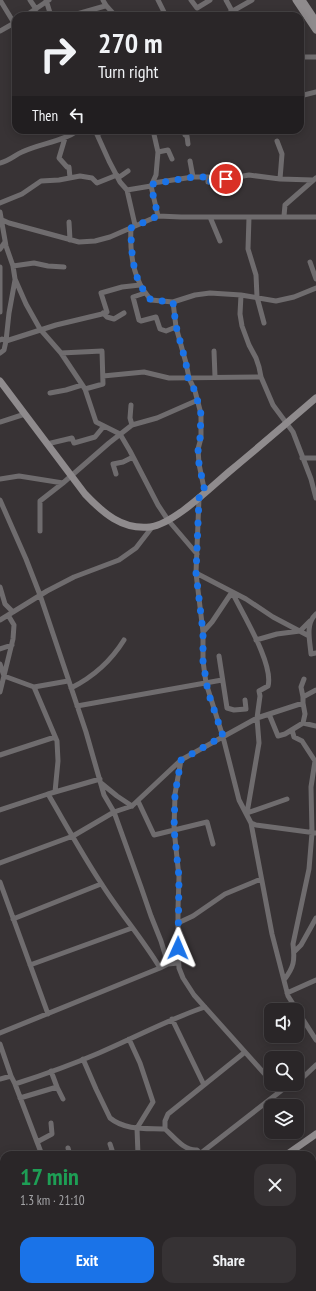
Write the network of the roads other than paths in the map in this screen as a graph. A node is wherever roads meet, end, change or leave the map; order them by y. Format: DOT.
graph roads {
  1 [pos="0,0"];
  2 [pos="30,0"];
  3 [pos="47,0"];
  4 [pos="103,0"];
  5 [pos="158,0"];
  6 [pos="191,0"];
  7 [pos="210,0"];
  8 [pos="226,0"];
  9 [pos="252,0"];
  10 [pos="296,0"];
  11 [pos="302,0"];
  12 [pos="105,6"];
  13 [pos="36,9"];
  14 [pos="31,12"];
  15 [pos="50,12"];
  16 [pos="84,12"];
  17 [pos="112,12"];
  18 [pos="164,12"];
  19 [pos="228,12"];
  20 [pos="231,12"];
  21 [pos="12,18"];
  22 [pos="316,21"];
  23 [pos="12,24"];
  24 [pos="316,30"];
  25 [pos="0,31"];
  26 [pos="304,57"];
  27 [pos="316,57"];
  28 [pos="316,92"];
  29 [pos="304,95"];
  30 [pos="72,134"];
  31 [pos="97,134"];
  32 [pos="156,134"];
  33 [pos="185,134"];
  34 [pos="65,138"];
  35 [pos="277,141"];
  36 [pos="188,144"];
  37 [pos="158,152"];
  38 [pos="172,159"];
  39 [pos="190,161"];
  40 [pos="0,164"];
  41 [pos="128,171"];
  42 [pos="118,176"];
  43 [pos="193,177"];
  44 [pos="70,178"];
  45 [pos="280,179"];
  46 [pos="314,179"];
  47 [pos="152,185"];
  48 [pos="127,190"];
  49 [pos="0,203"];
  50 [pos="0,212"];
  51 [pos="158,216"];
  52 [pos="284,216"];
  53 [pos="316,216"];
  54 [pos="210,217"];
  55 [pos="249,217"];
  56 [pos="1,220"];
  57 [pos="69,222"];
  58 [pos="133,226"];
  59 [pos="3,240"];
  60 [pos="70,240"];
  61 [pos="220,241"];
  62 [pos="0,249"];
  63 [pos="310,262"];
  64 [pos="13,266"];
  65 [pos="0,267"];
  66 [pos="64,267"];
  67 [pos="15,279"];
  68 [pos="316,279"];
  69 [pos="140,285"];
  70 [pos="316,288"];
  71 [pos="145,293"];
  72 [pos="241,295"];
  73 [pos="257,297"];
  74 [pos="173,302"];
  75 [pos="0,312"];
  76 [pos="104,313"];
  77 [pos="124,313"];
  78 [pos="264,322"];
  79 [pos="176,326"];
  80 [pos="40,329"];
  81 [pos="2,339"];
  82 [pos="214,351"];
  83 [pos="0,353"];
  84 [pos="61,353"];
  85 [pos="103,376"];
  86 [pos="215,377"];
  87 [pos="261,377"];
  88 [pos="188,378"];
  89 [pos="0,381"];
  90 [pos="84,387"];
  91 [pos="50,393"];
  92 [pos="316,398"];
  93 [pos="198,400"];
  94 [pos="131,406"];
  95 [pos="25,414"];
  96 [pos="0,422"];
  97 [pos="287,423"];
  98 [pos="132,425"];
  99 [pos="104,426"];
  100 [pos="120,434"];
  101 [pos="47,444"];
  102 [pos="133,457"];
  103 [pos="302,458"];
  104 [pos="316,458"];
  105 [pos="116,474"];
  106 [pos="72,476"];
  107 [pos="0,479"];
  108 [pos="63,483"];
  109 [pos="205,492"];
  110 [pos="199,498"];
  111 [pos="316,498"];
  112 [pos="0,500"];
  113 [pos="168,520"];
  114 [pos="153,526"];
  115 [pos="40,532"];
  116 [pos="197,554"];
  117 [pos="196,573"];
  118 [pos="0,588"];
  119 [pos="232,592"];
  120 [pos="40,595"];
  121 [pos="2,598"];
  122 [pos="11,614"];
  123 [pos="316,614"];
  124 [pos="0,620"];
  125 [pos="310,621"];
  126 [pos="300,631"];
  127 [pos="203,632"];
  128 [pos="309,636"];
  129 [pos="124,640"];
  130 [pos="256,640"];
  131 [pos="12,645"];
  132 [pos="0,649"];
  133 [pos="316,653"];
  134 [pos="219,656"];
  135 [pos="0,664"];
  136 [pos="4,676"];
  137 [pos="304,679"];
  138 [pos="222,680"];
  139 [pos="68,681"];
  140 [pos="206,684"];
  141 [pos="34,687"];
  142 [pos="71,688"];
  143 [pos="316,690"];
  144 [pos="0,692"];
  145 [pos="303,697"];
  146 [pos="245,700"];
  147 [pos="303,703"];
  148 [pos="77,706"];
  149 [pos="269,714"];
  150 [pos="257,718"];
  151 [pos="303,723"];
  152 [pos="316,726"];
  153 [pos="292,730"];
  154 [pos="223,736"];
  155 [pos="55,737"];
  156 [pos="0,755"];
  157 [pos="181,760"];
  158 [pos="315,766"];
  159 [pos="100,781"];
  160 [pos="55,792"];
  161 [pos="48,794"];
  162 [pos="287,799"];
  163 [pos="138,801"];
  164 [pos="132,806"];
  165 [pos="0,810"];
  166 [pos="114,812"];
  167 [pos="247,812"];
  168 [pos="251,822"];
  169 [pos="174,830"];
  170 [pos="314,833"];
  171 [pos="73,836"];
  172 [pos="213,844"];
  173 [pos="0,863"];
  174 [pos="261,879"];
  175 [pos="0,882"];
  176 [pos="101,884"];
  177 [pos="316,918"];
  178 [pos="13,919"];
  179 [pos="178,923"];
  180 [pos="132,928"];
  181 [pos="294,952"];
  182 [pos="178,962"];
  183 [pos="168,964"];
  184 [pos="30,966"];
  185 [pos="160,968"];
  186 [pos="284,980"];
  187 [pos="316,980"];
  188 [pos="287,993"];
  189 [pos="206,1007"];
  190 [pos="48,1014"];
  191 [pos="172,1019"];
  192 [pos="0,1033"];
  193 [pos="129,1039"];
  194 [pos="316,1040"];
  195 [pos="0,1044"];
  196 [pos="245,1052"];
  197 [pos="83,1059"];
  198 [pos="316,1065"];
  199 [pos="51,1071"];
  200 [pos="264,1073"];
  201 [pos="11,1076"];
  202 [pos="304,1076"];
  203 [pos="0,1079"];
  204 [pos="15,1084"];
  205 [pos="204,1085"];
  206 [pos="57,1087"];
  207 [pos="281,1091"];
  208 [pos="20,1098"];
  209 [pos="63,1099"];
  210 [pos="51,1123"];
  211 [pos="137,1128"];
  212 [pos="165,1129"];
  213 [pos="315,1136"];
  214 [pos="37,1142"];
  215 [pos="110,1144"];
  216 [pos="68,1148"];
  217 [pos="40,1151"];
  218 [pos="69,1151"];
  219 [pos="111,1151"];
  220 [pos="138,1151"];
  221 [pos="191,1151"];
  222 [pos="198,1151"];
  223 [pos="206,1151"];
  224 [pos="292,1151"];
  1 -- 21 [label="street"];
  2 -- 13 [label="street"];
  3 -- 13 [label="street"];
  3 -- 15 [label="street"];
  4 -- 12 [label="street"];
  5 -- 18 [label="street"];
  6 -- 7 [label="street"];
  8 -- 19 [label="street"];
  9 -- 20 [label="street"];
  10 -- 24 [label="street"];
  11 -- 22 [label="street"];
  12 -- 16 [label="street"];
  12 -- 17 [label="street"];
  13 -- 14 [label="street"];
  23 -- 25 [label="street"];
  26 -- 27 [label="street"];
  28 -- 29 [label="street"];
  30 -- 34 [label="street"];
  31 -- 42 [label="street"];
  32 -- 37 [label="street"];
  33 -- 36 [label="street"];
  34 -- 40 [label="street"];
  34 -- 44 [label="street"];
  35 -- 45 [label="street"];
  37 -- 38 [label="street"];
  37 -- 47 [label="street"];
  39 -- 43 [label="street"];
  41 -- 42 [label="street"];
  42 -- 44 [label="street"];
  42 -- 48 [label="street"];
  43 -- 45 [label="street"];
  43 -- 47 [label="street"];
  44 -- 49 [label="street"];
  45 -- 46 [label="street"];
  46 -- 52 [label="street"];
  47 -- 48 [label="street"];
  47 -- 51 [label="street"];
  48 -- 58 [label="street"];
  50 -- 56 [label="street"];
  51 -- 54 [label="street"];
  51 -- 58 [label="street"];
  52 -- 53 [label="street"];
  52 -- 55 [label="street"];
  54 -- 55 [label="street"];
  54 -- 61 [label="street"];
  55 -- 73 [label="street"];
  56 -- 59 [label="street"];
  56 -- 60 [label="street"];
  57 -- 60 [label="street"];
  58 -- 60 [label="street"];
  58 -- 69 [label="street"];
  59 -- 62 [label="street"];
  59 -- 64 [label="street"];
  63 -- 68 [label="street"];
  64 -- 66 [label="street"];
  64 -- 67 [label="street"];
  65 -- 75 [label="street"];
  67 -- 80 [label="street"];
  67 -- 81 [label="street"];
  69 -- 71 [label="street"];
  69 -- 76 [label="street"];
  70 -- 73 [label="street"];
  71 -- 74 [label="street"];
  71 -- 79 [label="street"];
  72 -- 73 [label="street"];
  72 -- 74 [label="street"];
  72 -- 87 [label="street"];
  73 -- 78 [label="street"];
  74 -- 79 [label="street"];
  76 -- 77 [label="street"];
  76 -- 80 [label="street"];
  79 -- 88 [label="street"];
  80 -- 81 [label="street"];
  80 -- 84 [label="street"];
  81 -- 83 [label="street"];
  82 -- 86 [label="street"];
  84 -- 85 [label="street"];
  84 -- 90 [label="street"];
  85 -- 88 [label="street"];
  85 -- 90 [label="street"];
  86 -- 87 [label="street"];
  86 -- 88 [label="street"];
  87 -- 97 [label="street"];
  88 -- 93 [label="street"];
  89 -- 95 [label="street"];
  90 -- 91 [label="street"];
  90 -- 99 [label="street"];
  92 -- 97 [label="street"];
  93 -- 98 [label="street"];
  93 -- 109 [label="street"];
  94 -- 98 [label="street"];
  95 -- 96 [label="street"];
  95 -- 101 [label="street"];
  97 -- 103 [label="street"];
  97 -- 109 [label="street"];
  98 -- 100 [label="street"];
  99 -- 100 [label="street"];
  99 -- 101 [label="street"];
  100 -- 102 [label="street"];
  100 -- 106 [label="street"];
  101 -- 106 [label="street"];
  102 -- 105 [label="street"];
  102 -- 113 [label="street"];
  103 -- 104 [label="street"];
  103 -- 111 [label="street"];
  106 -- 108 [label="street"];
  106 -- 114 [label="street"];
  107 -- 108 [label="street"];
  108 -- 115 [label="street"];
  109 -- 110 [label="street"];
  110 -- 113 [label="street"];
  110 -- 116 [label="street"];
  112 -- 120 [label="street"];
  113 -- 114 [label="street"];
  113 -- 116 [label="street"];
  114 -- 120 [label="street"];
  116 -- 117 [label="street"];
  117 -- 119 [label="street"];
  117 -- 127 [label="street"];
  118 -- 121 [label="street"];
  119 -- 126 [label="street"];
  119 -- 127 [label="street"];
  119 -- 130 [label="street"];
  120 -- 122 [label="street"];
  120 -- 139 [label="street"];
  121 -- 122 [label="street"];
  122 -- 124 [label="street"];
  122 -- 131 [label="street"];
  123 -- 125 [label="street"];
  125 -- 126 [label="street"];
  125 -- 128 [label="street"];
  126 -- 128 [label="street"];
  126 -- 130 [label="street"];
  127 -- 140 [label="street"];
  128 -- 133 [label="street"];
  129 -- 142 [label="street"];
  130 -- 150 [label="street"];
  131 -- 132 [label="street"];
  131 -- 136 [label="street"];
  134 -- 138 [label="street"];
  135 -- 136 [label="street"];
  136 -- 141 [label="street"];
  136 -- 144 [label="street"];
  137 -- 145 [label="street"];
  138 -- 140 [label="street"];
  138 -- 146 [label="street"];
  139 -- 141 [label="street"];
  139 -- 142 [label="street"];
  140 -- 148 [label="street"];
  140 -- 154 [label="street"];
  141 -- 155 [label="street"];
  142 -- 148 [label="street"];
  143 -- 145 [label="street"];
  145 -- 147 [label="street"];
  147 -- 149 [label="street"];
  147 -- 151 [label="street"];
  148 -- 159 [label="street"];
  149 -- 150 [label="street"];
  149 -- 153 [label="street"];
  150 -- 154 [label="street"];
  150 -- 167 [label="street"];
  151 -- 152 [label="street"];
  151 -- 153 [label="street"];
  153 -- 158 [label="street"];
  154 -- 157 [label="street"];
  154 -- 167 [label="street"];
  155 -- 156 [label="street"];
  155 -- 160 [label="street"];
  157 -- 163 [label="street"];
  157 -- 169 [label="street"];
  158 -- 170 [label="street"];
  159 -- 160 [label="street"];
  159 -- 164 [label="street"];
  159 -- 166 [label="street"];
  160 -- 161 [label="street"];
  161 -- 165 [label="street"];
  161 -- 171 [label="street"];
  162 -- 167 [label="street"];
  163 -- 164 [label="street"];
  163 -- 169 [label="street"];
  164 -- 166 [label="street"];
  166 -- 171 [label="street"];
  166 -- 183 [label="street"];
  167 -- 168 [label="street"];
  168 -- 170 [label="street"];
  168 -- 174 [label="street"];
  169 -- 172 [label="street"];
  169 -- 179 [label="street"];
  170 -- 181 [label="street"];
  171 -- 173 [label="street"];
  171 -- 176 [label="street"];
  174 -- 179 [label="street"];
  174 -- 186 [label="street"];
  175 -- 178 [label="street"];
  176 -- 178 [label="street"];
  176 -- 180 [label="street"];
  177 -- 181 [label="street"];
  178 -- 184 [label="street"];
  179 -- 182 [label="street"];
  180 -- 184 [label="street"];
  180 -- 185 [label="street"];
  181 -- 186 [label="street"];
  182 -- 183 [label="street"];
  182 -- 189 [label="street"];
  183 -- 185 [label="street"];
  184 -- 190 [label="street"];
  185 -- 190 [label="street"];
  186 -- 188 [label="street"];
  187 -- 188 [label="street"];
  188 -- 194 [label="street"];
  189 -- 191 [label="street"];
  189 -- 196 [label="street"];
  190 -- 192 [label="street"];
  191 -- 193 [label="street"];
  191 -- 205 [label="street"];
  193 -- 197 [label="street"];
  193 -- 211 [label="street"];
  195 -- 201 [label="street"];
  196 -- 200 [label="street"];
  196 -- 205 [label="street"];
  197 -- 199 [label="street"];
  197 -- 211 [label="street"];
  198 -- 202 [label="street"];
  199 -- 204 [label="street"];
  199 -- 206 [label="street"];
  201 -- 203 [label="street"];
  201 -- 204 [label="street"];
  204 -- 208 [label="street"];
  205 -- 212 [label="street"];
  206 -- 208 [label="street"];
  206 -- 209 [label="street"];
  207 -- 223 [label="street"];
  208 -- 214 [label="street"];
  210 -- 214 [label="street"];
  211 -- 212 [label="street"];
  211 -- 220 [label="street"];
  212 -- 221 [label="street"];
  213 -- 224 [label="street"];
  214 -- 217 [label="street"];
  215 -- 219 [label="street"];
  216 -- 218 [label="street"];
  221 -- 222 [label="street"];
}
